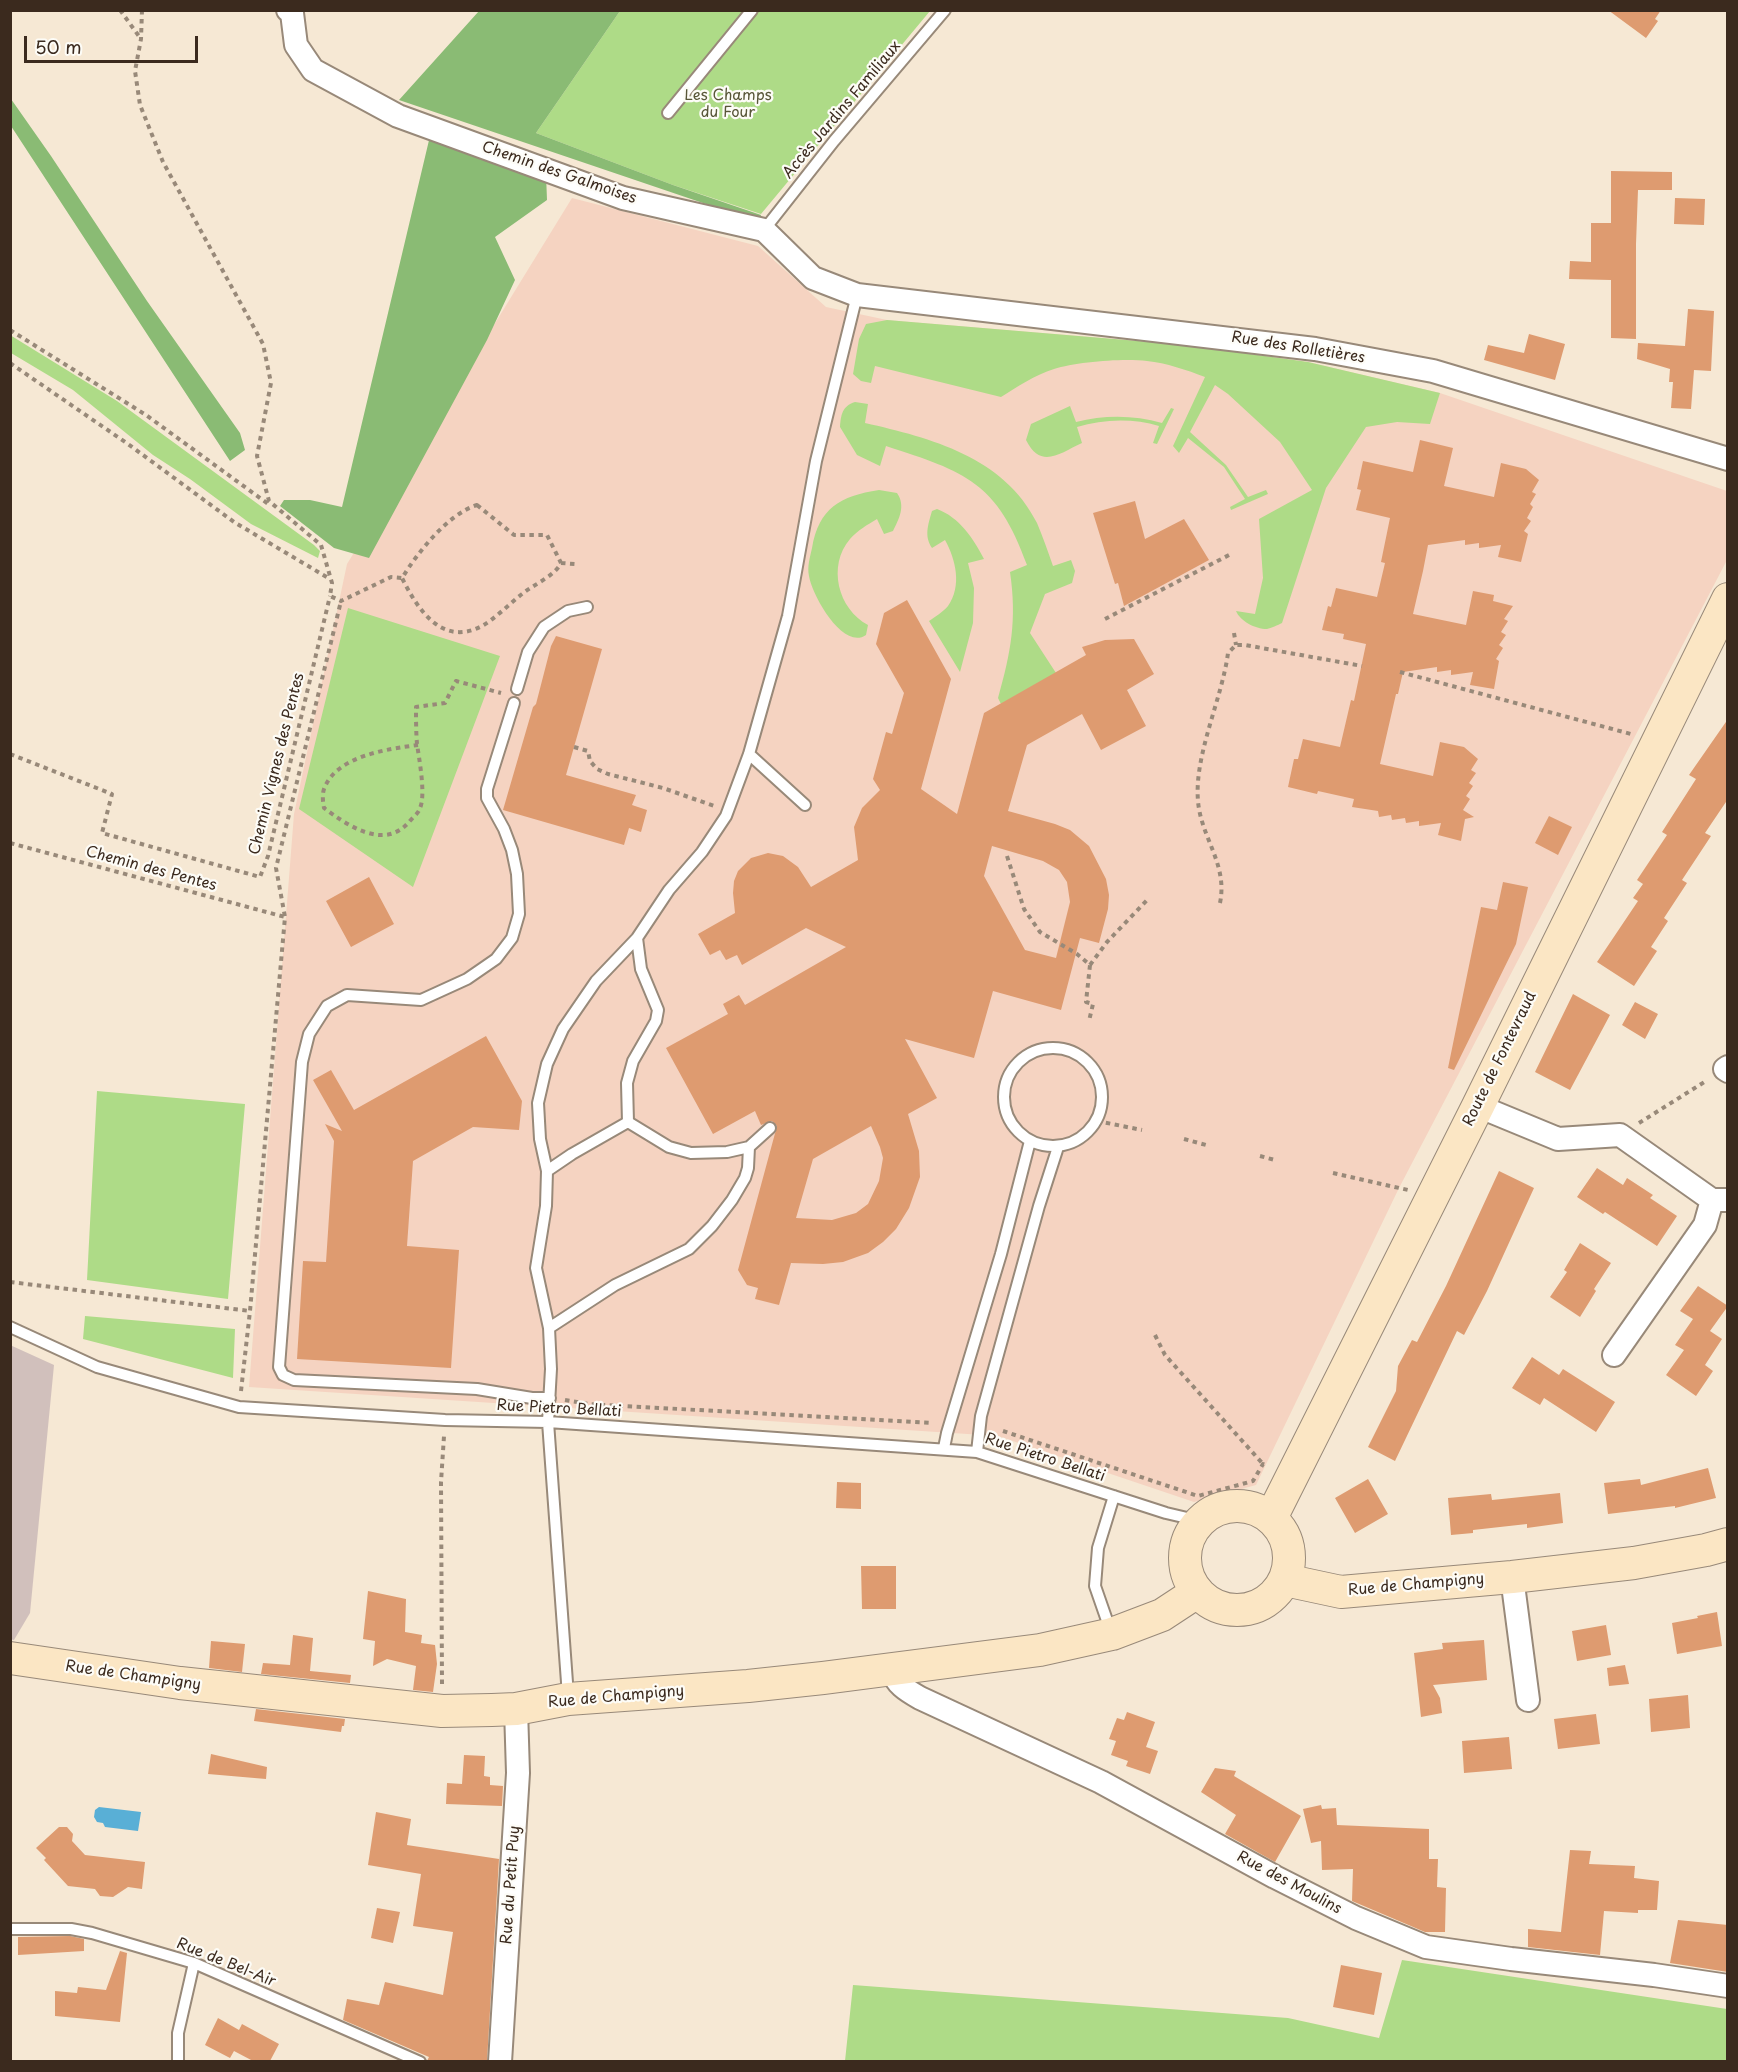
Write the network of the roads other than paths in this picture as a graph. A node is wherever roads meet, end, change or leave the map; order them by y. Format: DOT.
graph roads {
  1 [pos="752,10"];
  2 [pos="945,10"];
  3 [pos="292,12"];
  4 [pos="668,113"];
  5 [pos="764,230"];
  6 [pos="857,296"];
  7 [pos="1728,459"];
  8 [pos="1728,599"];
  9 [pos="587,608"];
  10 [pos="517,689"];
  11 [pos="514,704"];
  12 [pos="749,754"];
  13 [pos="805,805"];
  14 [pos="637,938"];
  15 [pos="1478,1106"];
  16 [pos="628,1122"];
  17 [pos="770,1128"];
  18 [pos="1030,1141"];
  19 [pos="749,1147"];
  20 [pos="1058,1147"];
  21 [pos="547,1171"];
  22 [pos="1720,1200"];
  23 [pos="10,1327"];
  24 [pos="549,1328"];
  25 [pos="1614,1355"];
  26 [pos="550,1398"];
  27 [pos="548,1422"];
  28 [pos="944,1448"];
  29 [pos="977,1452"];
  30 [pos="1114,1496"];
  31 [pos="1271,1518"];
  32 [pos="1200,1521"];
  33 [pos="1728,1544"];
  34 [pos="1512,1577"];
  35 [pos="1284,1580"];
  36 [pos="1197,1592"];
  37 [pos="1112,1634"];
  38 [pos="17,1659"];
  39 [pos="891,1669"];
  40 [pos="568,1699"];
  41 [pos="1528,1700"];
  42 [pos="516,1708"];
  43 [pos="10,1929"];
  44 [pos="194,1963"];
  45 [pos="1728,1986"];
  46 [pos="178,2061"];
  47 [pos="420,2061"];
  48 [pos="500,2061"];
  1 -- 4 [label="lane"];
  2 -- 5 [label="lane, Accès Jardins Familiaux"];
  3 -- 5 [label="street, Chemin des Galmoises"];
  5 -- 6 [label="street"];
  6 -- 7 [label="street, Rue des Rolletières"];
  6 -- 12 [label="lane"];
  8 -- 15 [label="street, Route de Fontevraud"];
  9 -- 10 [label="lane"];
  11 -- 26 [label="lane"];
  12 -- 13 [label="lane"];
  12 -- 14 [label="lane"];
  14 -- 16 [label="lane"];
  14 -- 21 [label="lane"];
  15 -- 22 [label="street"];
  15 -- 31 [label="street, Route de Fontevraud"];
  16 -- 19 [label="lane"];
  16 -- 21 [label="lane"];
  17 -- 19 [label="lane"];
  18 -- 20 [label="lane"];
  18 -- 20 [label="lane"];
  18 -- 28 [label="lane"];
  19 -- 24 [label="lane"];
  20 -- 29 [label="lane"];
  21 -- 24 [label="lane"];
  22 -- 25 [label="street"];
  23 -- 27 [label="lane, Rue Pietro Bellati"];
  24 -- 26 [label="lane"];
  26 -- 27 [label="lane"];
  27 -- 28 [label="lane, Rue Pietro Bellati"];
  27 -- 40 [label="lane"];
  28 -- 29 [label="lane, Rue Pietro Bellati"];
  29 -- 30 [label="lane, Rue Pietro Bellati"];
  30 -- 32 [label="lane, Rue Pietro Bellati"];
  30 -- 37 [label="lane"];
  31 -- 32 [label="street"];
  31 -- 35 [label="street"];
  32 -- 36 [label="street"];
  33 -- 34 [label="street, Rue de Champigny"];
  34 -- 35 [label="street, Rue de Champigny"];
  34 -- 41 [label="street"];
  35 -- 36 [label="street"];
  36 -- 37 [label="street, Rue de Champigny"];
  37 -- 39 [label="street, Rue de Champigny"];
  38 -- 42 [label="street, Rue de Champigny"];
  39 -- 40 [label="street, Rue de Champigny"];
  39 -- 45 [label="street, Rue des Moulins"];
  40 -- 42 [label="street, Rue de Champigny"];
  42 -- 48 [label="street, Rue du Petit Puy"];
  43 -- 44 [label="lane, Rue de Bel-Air"];
  44 -- 46 [label="lane"];
  44 -- 47 [label="lane, Rue de Bel-Air"];
}
